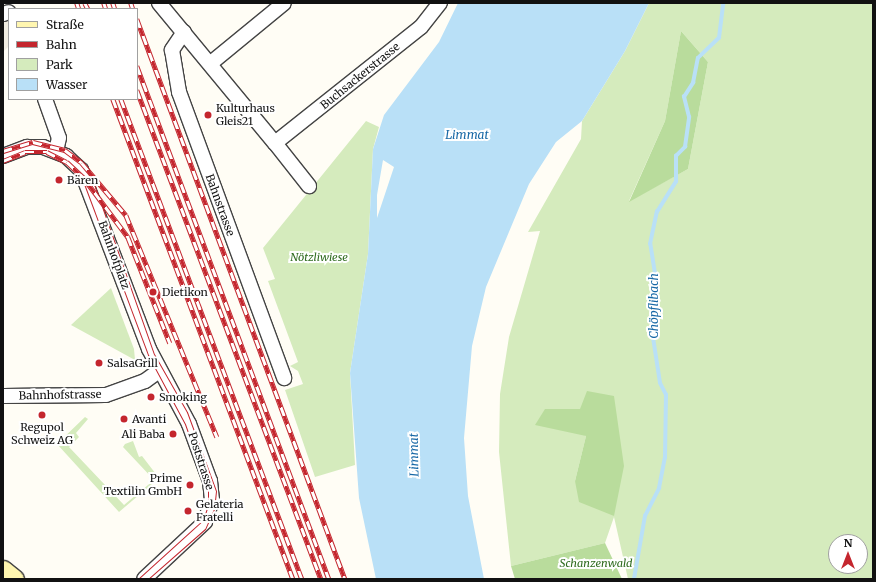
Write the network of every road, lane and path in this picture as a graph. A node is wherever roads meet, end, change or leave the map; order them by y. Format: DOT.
graph roads {
  1 [pos="159,3"];
  2 [pos="284,3"];
  3 [pos="440,3"];
  4 [pos="184,32"];
  5 [pos="211,63"];
  6 [pos="45,100"];
  7 [pos="275,143"];
  8 [pos="56,151"];
  9 [pos="3,156"];
  10 [pos="310,186"];
  11 [pos="159,371"];
  12 [pos="284,378"];
  13 [pos="3,396"];
  14 [pos="3,570"];
  15 [pos="14,579"];
  16 [pos="144,579"];
  1 -- 4 [label="street"];
  2 -- 5 [label="street"];
  3 -- 7 [label="street, Buchsackerstrasse"];
  4 -- 5 [label="street"];
  4 -- 12 [label="street, Bahnstrasse"];
  5 -- 7 [label="street"];
  6 -- 8 [label="street"];
  7 -- 10 [label="street"];
  8 -- 9 [label="street, Bahnhofplatz"];
  8 -- 11 [label="street, Bahnhofplatz"];
  11 -- 13 [label="street, Bahnhofstrasse"];
  11 -- 16 [label="street, Poststrasse"];
  14 -- 15 [label="main road"];
}
